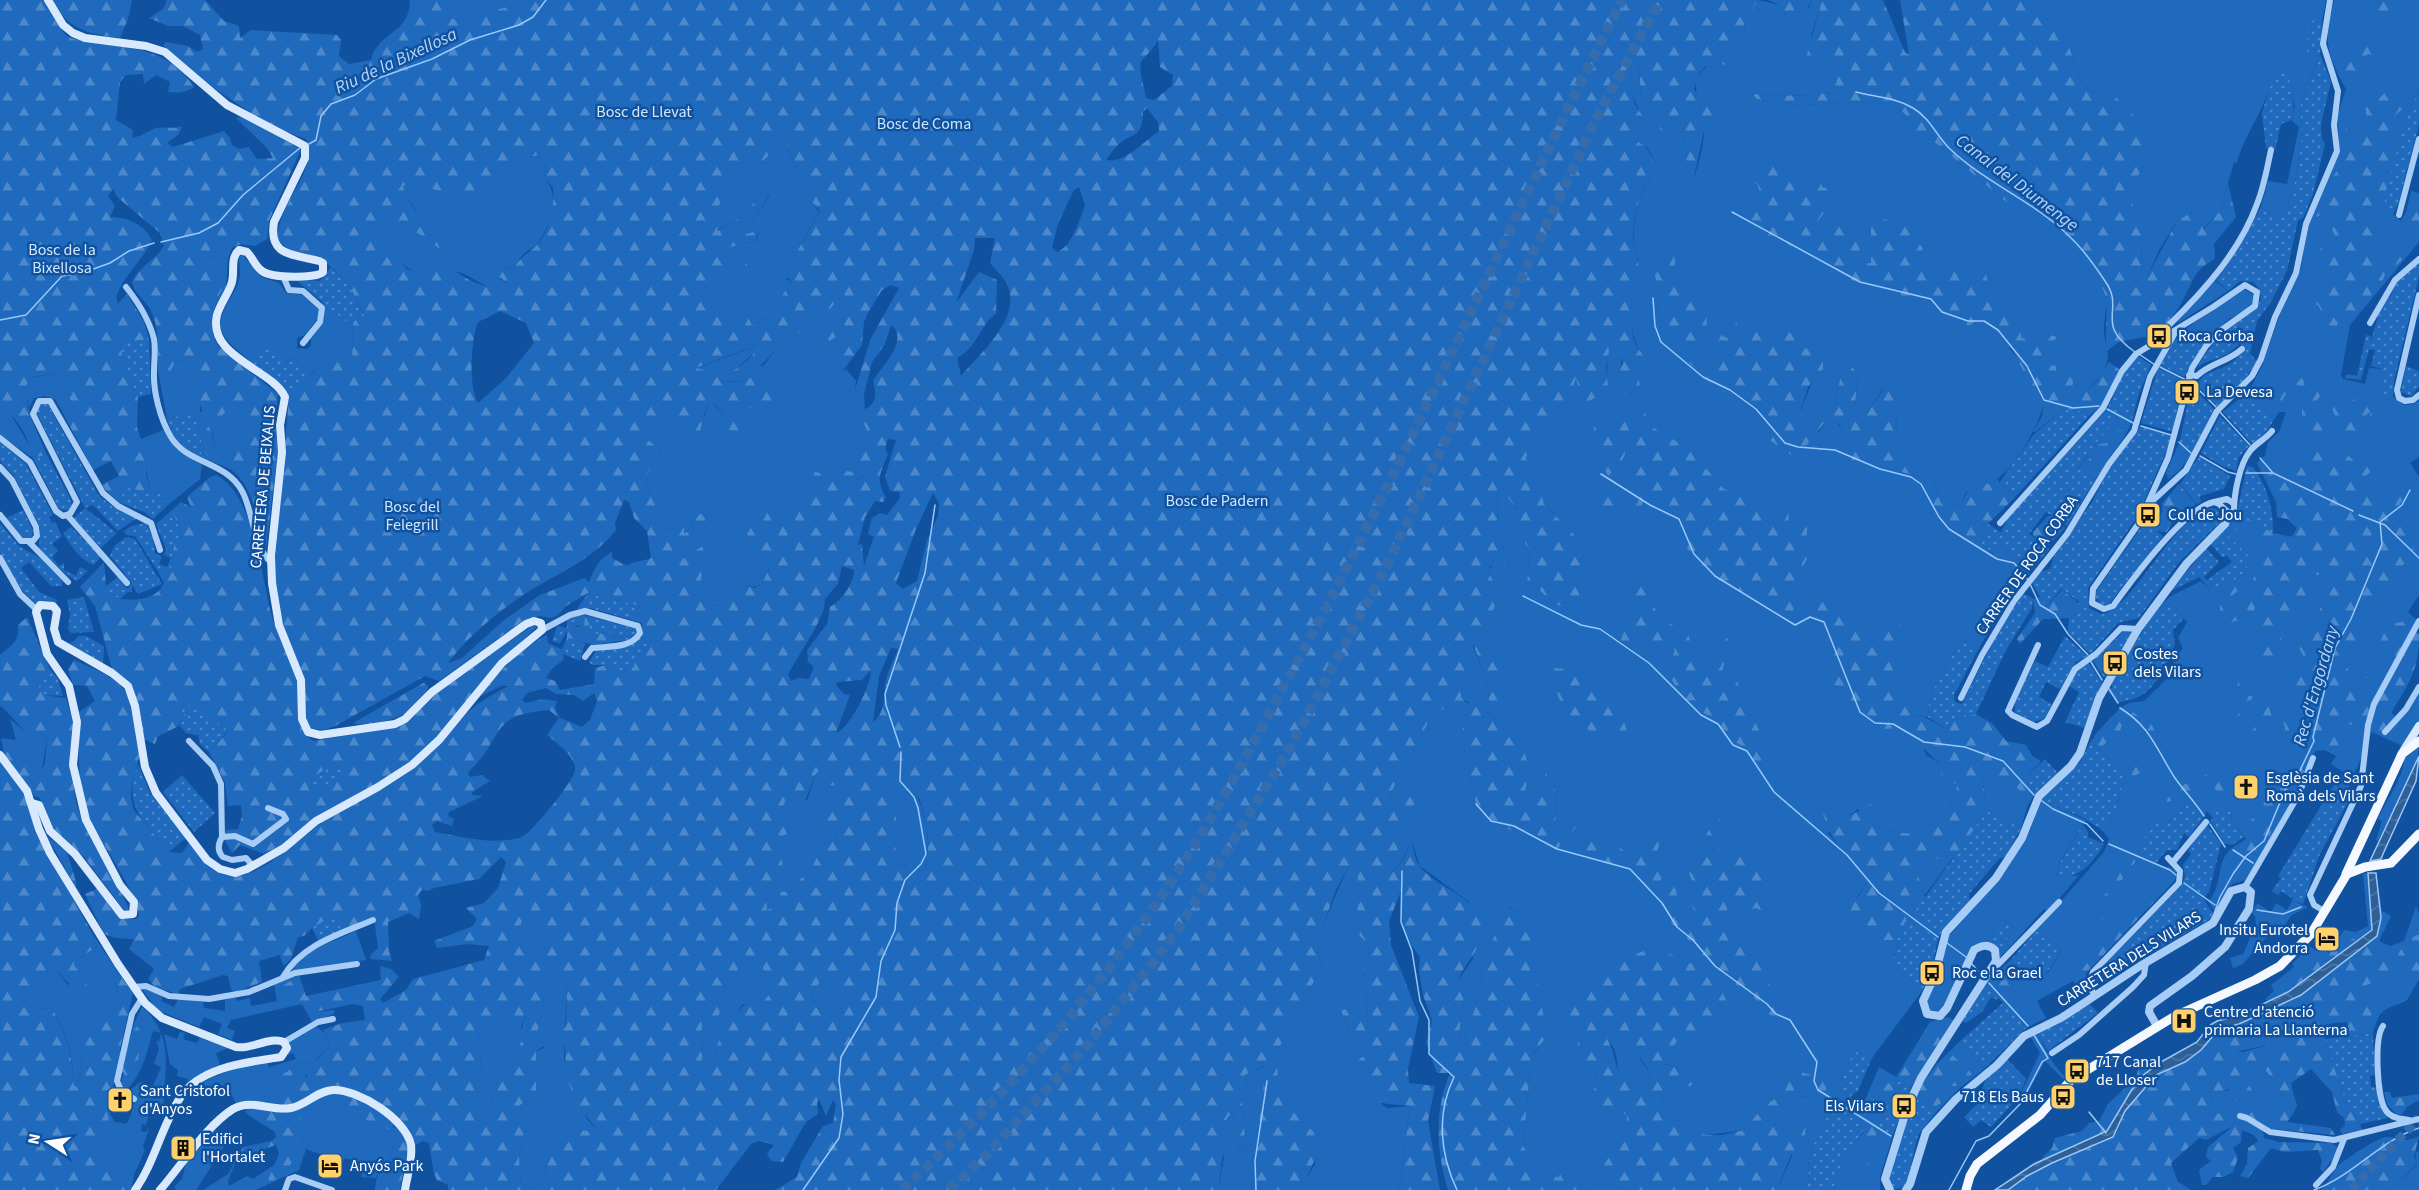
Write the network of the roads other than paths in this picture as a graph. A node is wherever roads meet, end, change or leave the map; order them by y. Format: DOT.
graph roads {
  1 [pos="48,0"];
  2 [pos="2330,0"];
  3 [pos="2419,140"];
  4 [pos="2271,150"];
  5 [pos="2400,215"];
  6 [pos="2419,259"];
  7 [pos="283,276"];
  8 [pos="126,287"];
  9 [pos="2419,295"];
  10 [pos="2370,323"];
  11 [pos="2178,328"];
  12 [pos="2166,335"];
  13 [pos="2154,341"];
  14 [pos="303,343"];
  15 [pos="2242,349"];
  16 [pos="2161,353"];
  17 [pos="2188,379"];
  18 [pos="2419,394"];
  19 [pos="2272,431"];
  20 [pos="0,438"];
  21 [pos="0,467"];
  22 [pos="2233,503"];
  23 [pos="2147,506"];
  24 [pos="2226,507"];
  25 [pos="0,515"];
  26 [pos="68,515"];
  27 [pos="2000,523"];
  28 [pos="2225,524"];
  29 [pos="29,542"];
  30 [pos="160,550"];
  31 [pos="0,558"];
  32 [pos="271,562"];
  33 [pos="68,582"];
  34 [pos="127,583"];
  35 [pos="36,609"];
  36 [pos="2419,621"];
  37 [pos="2138,629"];
  38 [pos="542,630"];
  39 [pos="2038,645"];
  40 [pos="585,657"];
  41 [pos="2419,687"];
  42 [pos="1961,698"];
  43 [pos="2419,726"];
  44 [pos="2385,732"];
  45 [pos="189,741"];
  46 [pos="2419,741"];
  47 [pos="2402,754"];
  48 [pos="0,755"];
  49 [pos="2313,758"];
  50 [pos="32,803"];
  51 [pos="268,808"];
  52 [pos="2206,822"];
  53 [pos="2419,834"];
  54 [pos="222,837"];
  55 [pos="2419,844"];
  56 [pos="2407,847"];
  57 [pos="2356,855"];
  58 [pos="253,866"];
  59 [pos="2368,867"];
  60 [pos="2343,878"];
  61 [pos="2245,887"];
  62 [pos="2059,902"];
  63 [pos="2325,911"];
  64 [pos="373,920"];
  65 [pos="2146,962"];
  66 [pos="357,964"];
  67 [pos="1990,972"];
  68 [pos="283,978"];
  69 [pos="134,987"];
  70 [pos="2094,995"];
  71 [pos="142,998"];
  72 [pos="333,1019"];
  73 [pos="2157,1026"];
  74 [pos="2383,1026"];
  75 [pos="284,1042"];
  76 [pos="2052,1053"];
  77 [pos="134,1099"];
  78 [pos="2240,1116"];
  79 [pos="2416,1120"];
  80 [pos="2344,1139"];
  81 [pos="2316,1185"];
  82 [pos="1966,1189"];
  83 [pos="135,1190"];
  84 [pos="160,1190"];
  85 [pos="285,1190"];
  86 [pos="332,1190"];
  87 [pos="405,1190"];
  88 [pos="1890,1190"];
  89 [pos="1905,1190"];
  1 -- 7 [label="main road, CARRETERA DE BEIXALIS"];
  2 -- 23 [label="street"];
  3 -- 5 [label="street"];
  4 -- 12 [label="street"];
  6 -- 10 [label="street"];
  7 -- 14 [label="street"];
  7 -- 32 [label="main road, CARRETERA DE BEIXALIS"];
  8 -- 32 [label="street"];
  9 -- 18 [label="street"];
  11 -- 12 [label="street"];
  11 -- 16 [label="street, CARRER DE ROCA CORBA"];
  11 -- 17 [label="street"];
  12 -- 13 [label="street"];
  13 -- 16 [label="street"];
  13 -- 27 [label="street"];
  15 -- 17 [label="street"];
  16 -- 42 [label="street, CARRER DE ROCA CORBA"];
  17 -- 23 [label="street"];
  19 -- 22 [label="street"];
  20 -- 26 [label="street"];
  21 -- 29 [label="street"];
  22 -- 24 [label="street"];
  22 -- 24 [label="street"];
  23 -- 24 [label="street"];
  24 -- 28 [label="street"];
  25 -- 29 [label="street"];
  26 -- 30 [label="street"];
  26 -- 34 [label="street"];
  28 -- 37 [label="street"];
  29 -- 33 [label="street"];
  31 -- 35 [label="street"];
  32 -- 38 [label="main road, CARRETERA DE BEIXALIS"];
  35 -- 50 [label="main road"];
  35 -- 58 [label="main road"];
  36 -- 63 [label="street"];
  37 -- 39 [label="street"];
  37 -- 67 [label="street"];
  38 -- 40 [label="street"];
  38 -- 58 [label="main road"];
  41 -- 44 [label="street"];
  43 -- 47 [label="main road"];
  45 -- 54 [label="street"];
  46 -- 47 [label="main road"];
  47 -- 57 [label="main road"];
  48 -- 50 [label="main road"];
  49 -- 61 [label="street"];
  50 -- 69 [label="main road"];
  51 -- 54 [label="street"];
  52 -- 70 [label="street"];
  53 -- 56 [label="main road"];
  54 -- 58 [label="street"];
  55 -- 56 [label="street"];
  56 -- 59 [label="main road"];
  57 -- 59 [label="main road"];
  57 -- 60 [label="main road"];
  59 -- 60 [label="main road"];
  60 -- 63 [label="main road"];
  61 -- 65 [label="street, CARRETERA DELS VILARS"];
  61 -- 73 [label="street"];
  62 -- 67 [label="street"];
  63 -- 73 [label="main road"];
  64 -- 68 [label="street"];
  65 -- 70 [label="street, CARRETERA DELS VILARS"];
  65 -- 76 [label="street"];
  66 -- 68 [label="street"];
  67 -- 88 [label="street"];
  68 -- 69 [label="street"];
  69 -- 71 [label="main road"];
  70 -- 89 [label="street, CARRETERA DELS VILARS"];
  71 -- 75 [label="main road"];
  71 -- 77 [label="street"];
  72 -- 75 [label="street"];
  73 -- 82 [label="main road"];
  74 -- 79 [label="street"];
  75 -- 83 [label="main road"];
  78 -- 80 [label="street"];
  79 -- 80 [label="street"];
  80 -- 81 [label="street"];
  84 -- 87 [label="main road"];
  85 -- 86 [label="street"];
}
